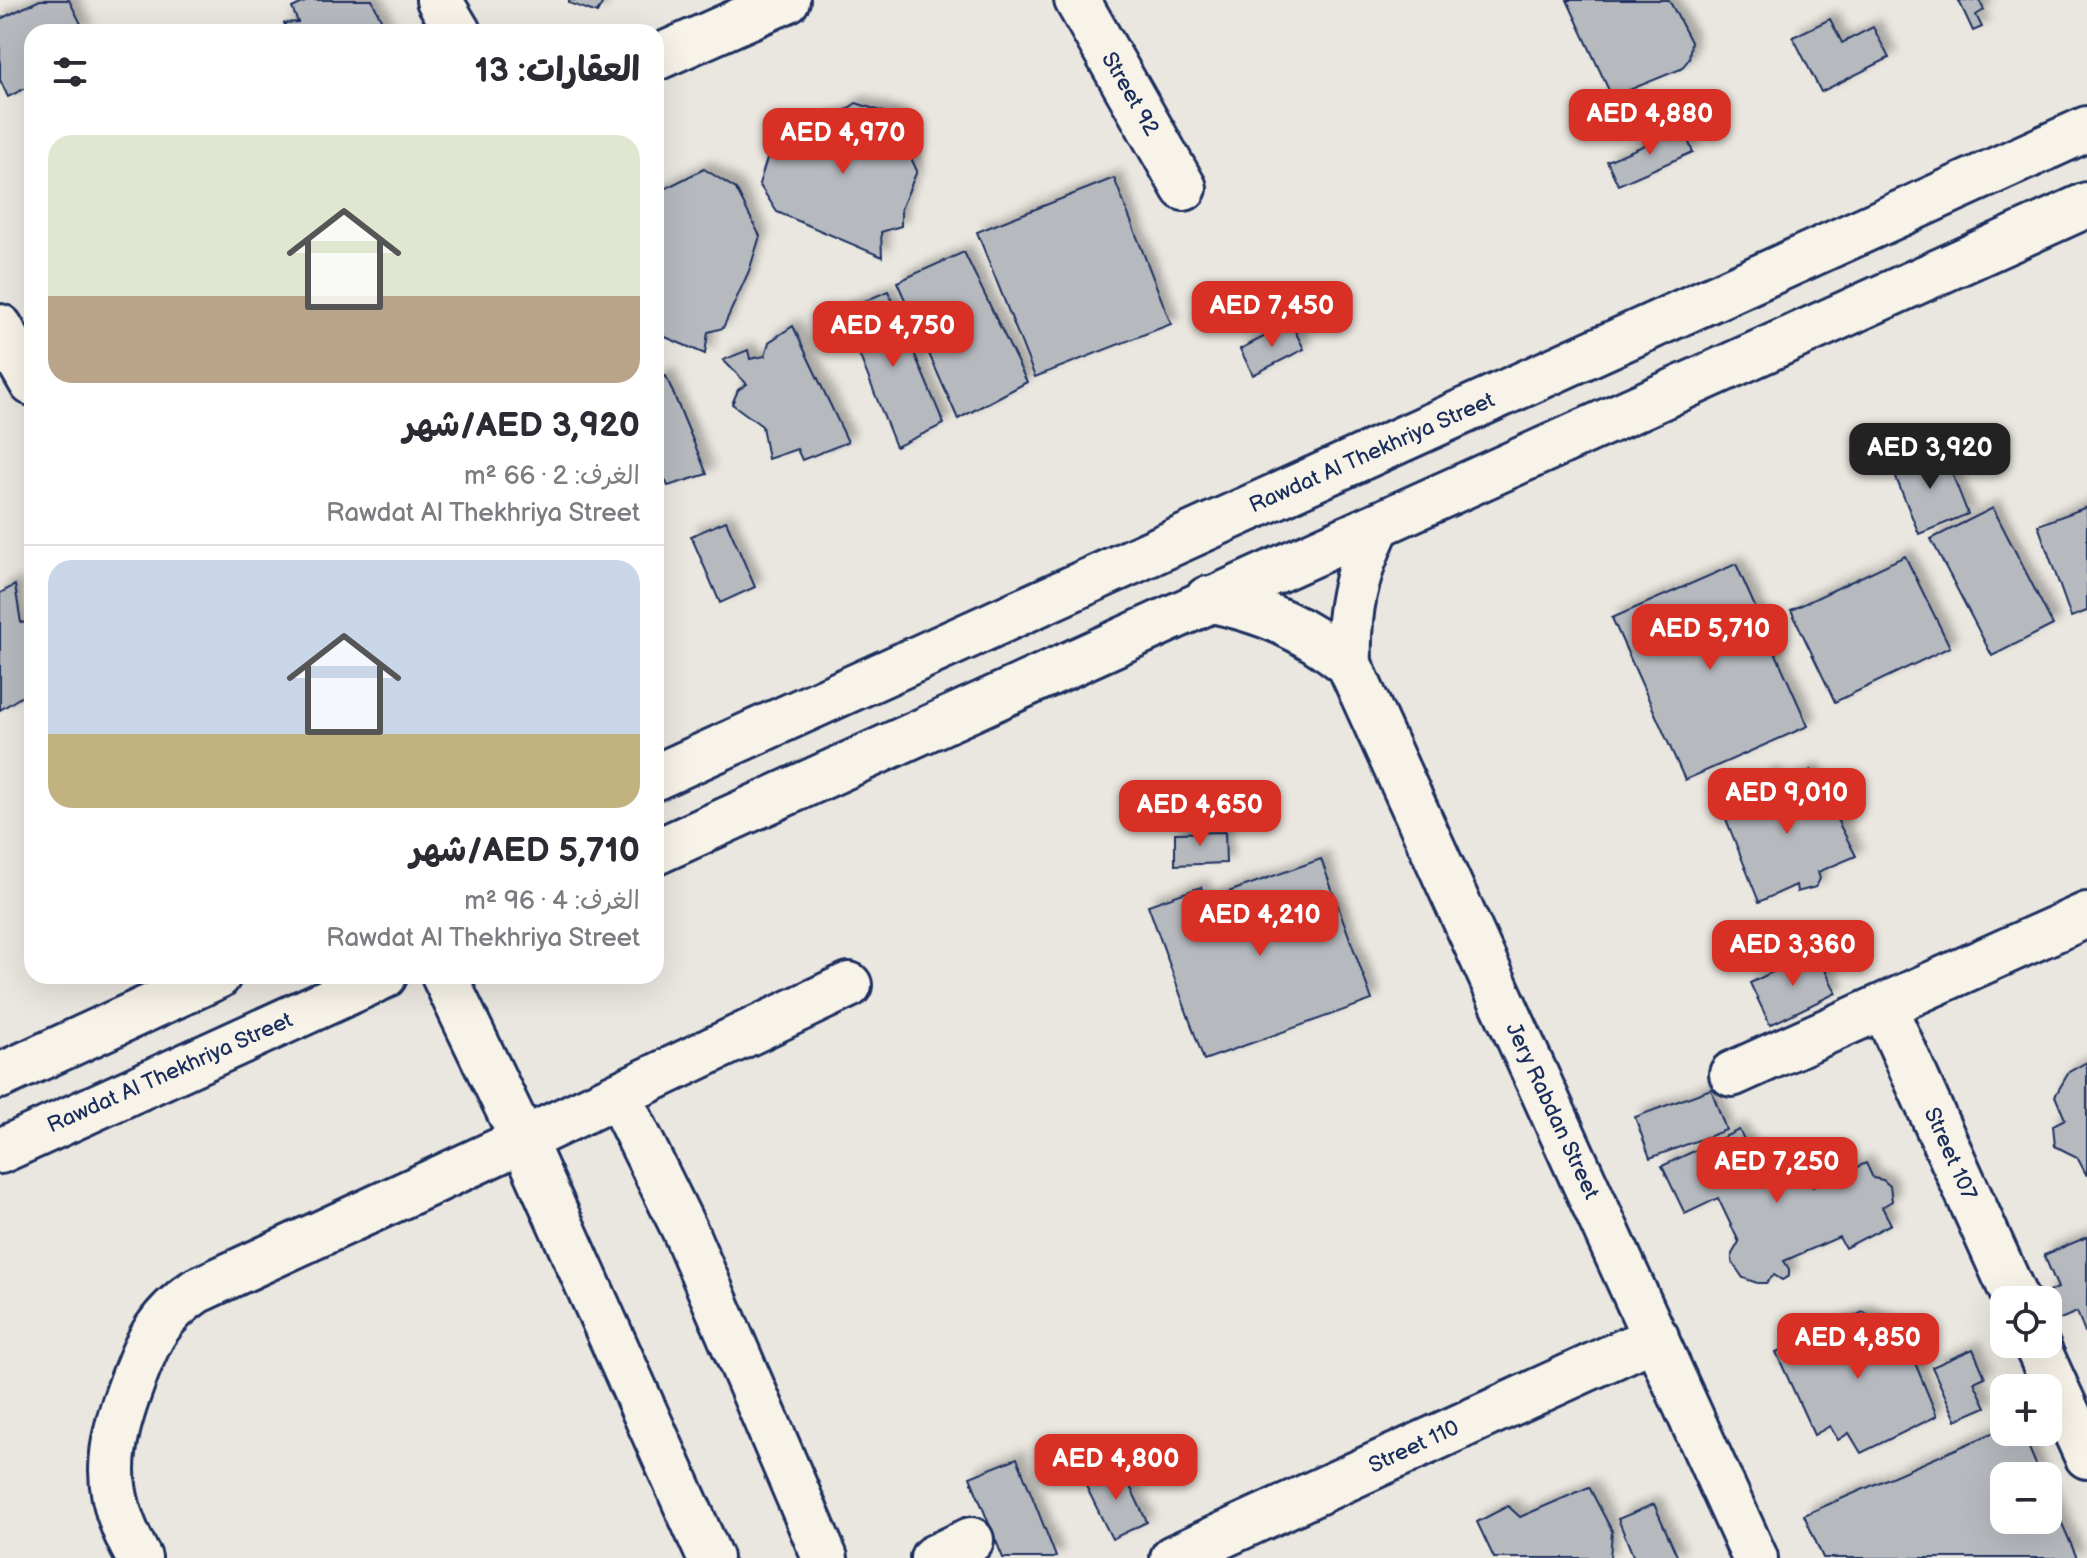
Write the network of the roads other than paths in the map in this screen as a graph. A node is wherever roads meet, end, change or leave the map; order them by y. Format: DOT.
graph roads {
  1 [pos="439,0"];
  2 [pos="787,0"];
  3 [pos="1077,0"];
  4 [pos="453,24"];
  5 [pos="664,54"];
  6 [pos="2087,129"];
  7 [pos="1184,188"];
  8 [pos="2087,205"];
  9 [pos="1377,527"];
  10 [pos="1207,599"];
  11 [pos="1349,664"];
  12 [pos="664,773"];
  13 [pos="664,848"];
  14 [pos="2087,915"];
  15 [pos="201,984"];
  16 [pos="366,984"];
  17 [pos="448,984"];
  18 [pos="849,985"];
  19 [pos="1884,1007"];
  20 [pos="1732,1074"];
  21 [pos="0,1076"];
  22 [pos="618,1095"];
  23 [pos="523,1140"];
  24 [pos="0,1151"];
  25 [pos="2010,1286"];
  26 [pos="1656,1337"];
  27 [pos="2042,1358"];
  28 [pos="2087,1456"];
  29 [pos="139,1558"];
  30 [pos="710,1558"];
  31 [pos="825,1558"];
  32 [pos="1173,1558"];
  33 [pos="1755,1558"];
  1 -- 4 [label="street"];
  2 -- 5 [label="street"];
  3 -- 7 [label="street, Street 92"];
  6 -- 12 [label="street, Rawdat Al Thekhriya Street"];
  8 -- 9 [label="street"];
  9 -- 10 [label="street"];
  9 -- 11 [label="street, Jery Rabdan Street"];
  10 -- 11 [label="street, Jery Rabdan Street"];
  10 -- 13 [label="street"];
  11 -- 26 [label="street, Jery Rabdan Street"];
  14 -- 19 [label="street"];
  15 -- 21 [label="street"];
  16 -- 24 [label="street, Rawdat Al Thekhriya Street"];
  17 -- 23 [label="street"];
  18 -- 22 [label="street"];
  19 -- 20 [label="street"];
  19 -- 25 [label="street, Street 107"];
  22 -- 23 [label="street"];
  22 -- 31 [label="street"];
  23 -- 29 [label="street"];
  23 -- 30 [label="street"];
  26 -- 32 [label="street, Street 110"];
  26 -- 33 [label="street, Jery Rabdan Street"];
  27 -- 28 [label="street"];
}
